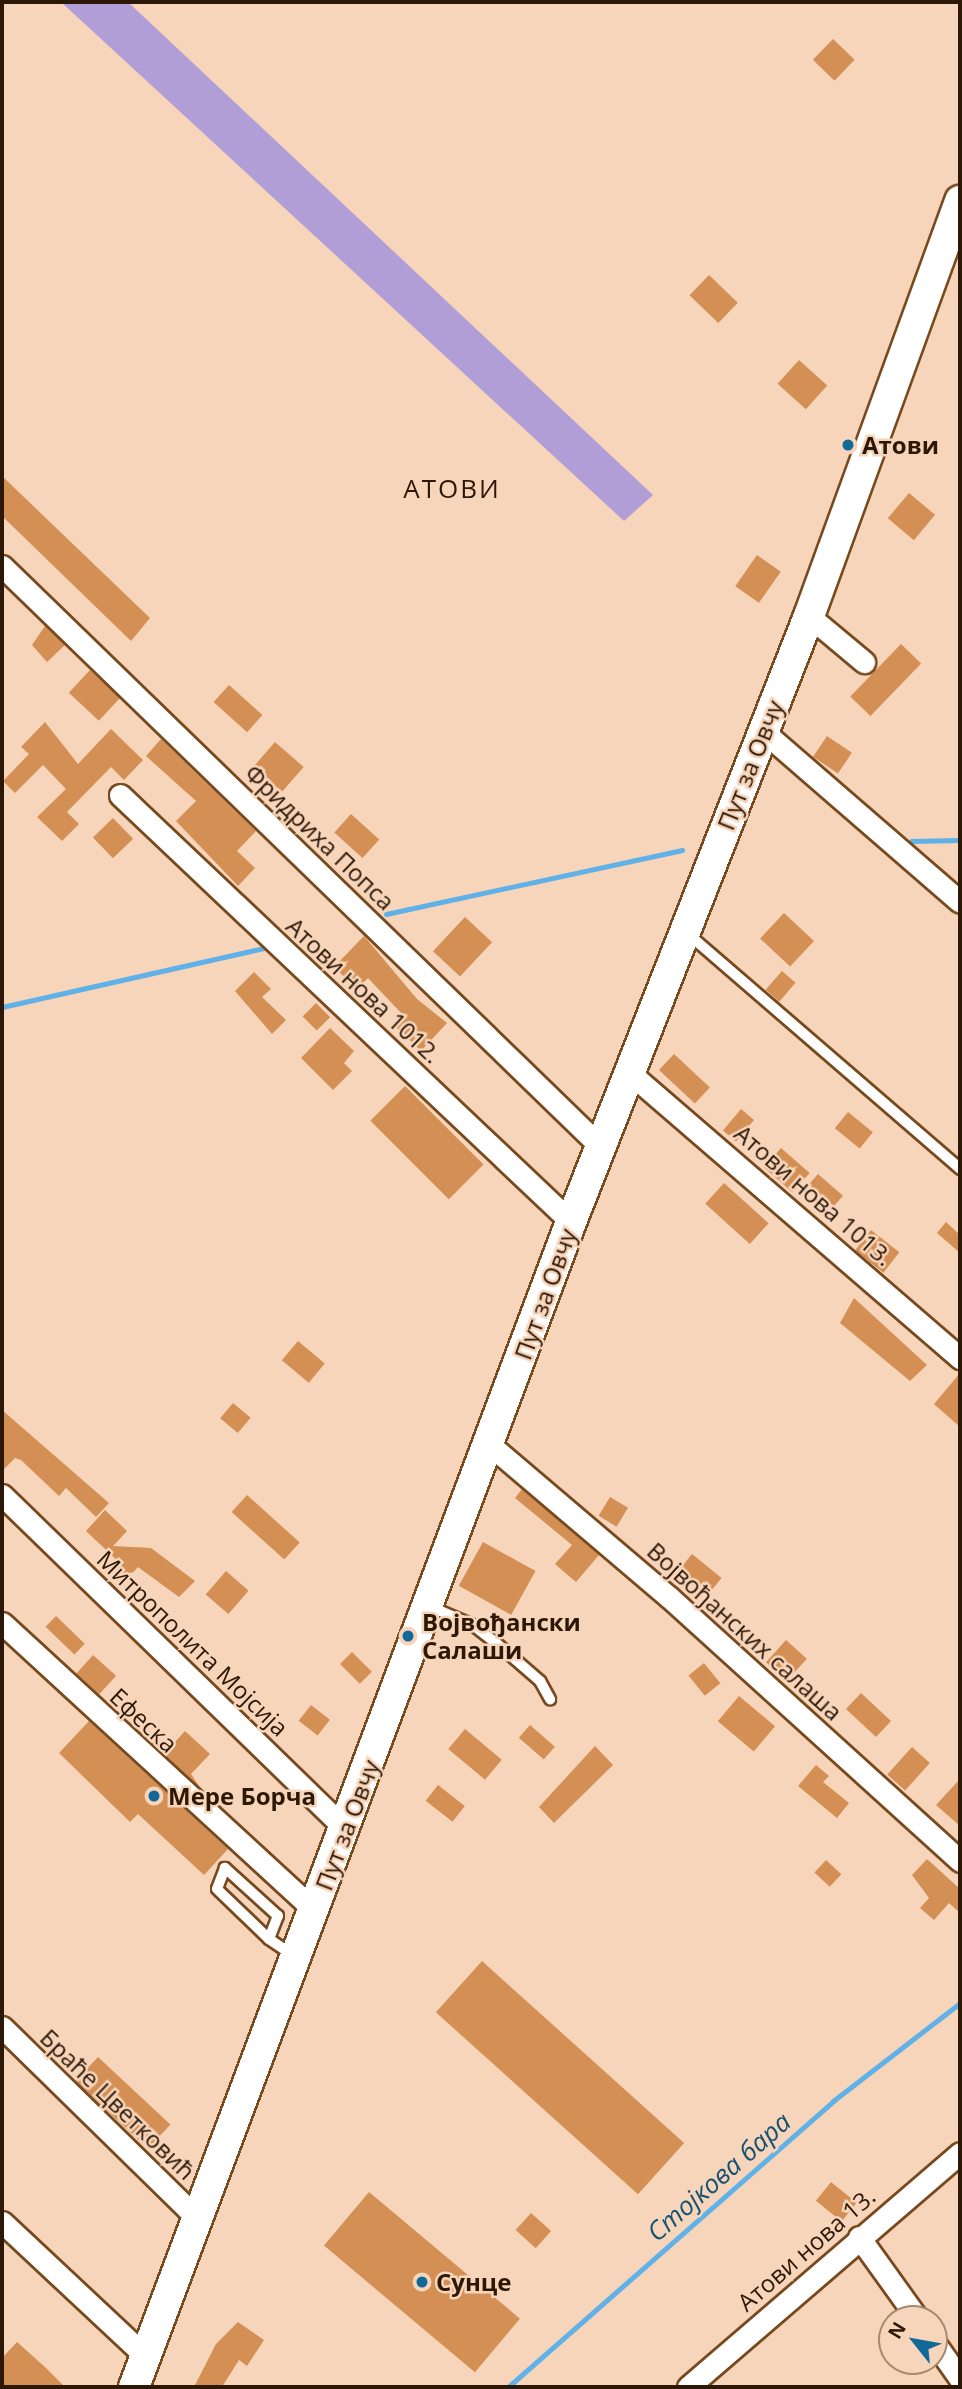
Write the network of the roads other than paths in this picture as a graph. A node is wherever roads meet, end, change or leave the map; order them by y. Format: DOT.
graph roads {
  1 [pos="960,201"];
  2 [pos="2,566"];
  3 [pos="809,617"];
  4 [pos="864,662"];
  5 [pos="764,732"];
  6 [pos="120,795"];
  7 [pos="960,902"];
  8 [pos="685,931"];
  9 [pos="631,1074"];
  10 [pos="601,1147"];
  11 [pos="960,1169"];
  12 [pos="571,1222"];
  13 [pos="960,1358"];
  14 [pos="489,1444"];
  15 [pos="2,1495"];
  16 [pos="429,1606"];
  17 [pos="2,1623"];
  18 [pos="550,1699"];
  19 [pos="346,1830"];
  20 [pos="960,1861"];
  21 [pos="314,1910"];
  22 [pos="269,1939"];
  23 [pos="296,1958"];
  24 [pos="2,2027"];
  25 [pos="960,2152"];
  26 [pos="198,2219"];
  27 [pos="2,2222"];
  28 [pos="859,2236"];
  29 [pos="908,2305"];
  30 [pos="145,2357"];
  31 [pos="948,2362"];
  32 [pos="960,2379"];
  33 [pos="134,2387"];
  34 [pos="688,2387"];
  1 -- 3 [label="street, Пут за Овчу"];
  2 -- 10 [label="street, Фридриха Попса"];
  3 -- 4 [label="street"];
  3 -- 5 [label="street, Пут за Овчу"];
  5 -- 7 [label="street"];
  5 -- 8 [label="street, Пут за Овчу"];
  6 -- 12 [label="street, Атови нова 1012."];
  8 -- 9 [label="street, Пут за Овчу"];
  8 -- 11 [label="lane"];
  9 -- 10 [label="street, Пут за Овчу"];
  9 -- 13 [label="street, Атови нова 1013."];
  10 -- 12 [label="street, Пут за Овчу"];
  12 -- 14 [label="street, Пут за Овчу"];
  14 -- 16 [label="street, Пут за Овчу"];
  14 -- 20 [label="street, Војвођанских салаша"];
  15 -- 19 [label="street, Митрополита Мојсија"];
  16 -- 18 [label="lane"];
  16 -- 19 [label="street, Пут за Овчу"];
  17 -- 21 [label="street, Ефеска"];
  19 -- 21 [label="street, Пут за Овчу"];
  21 -- 23 [label="street, Пут за Овчу"];
  22 -- 22 [label="lane"];
  22 -- 23 [label="lane"];
  23 -- 26 [label="street, Пут за Овчу"];
  24 -- 26 [label="street, Браће Цветковић"];
  25 -- 28 [label="street, Атови нова 13."];
  26 -- 30 [label="street, Пут за Овчу"];
  27 -- 30 [label="street"];
  28 -- 29 [label="street"];
  28 -- 34 [label="street, Атови нова 13."];
  30 -- 33 [label="street, Пут за Овчу"];
  31 -- 32 [label="street"];
}
